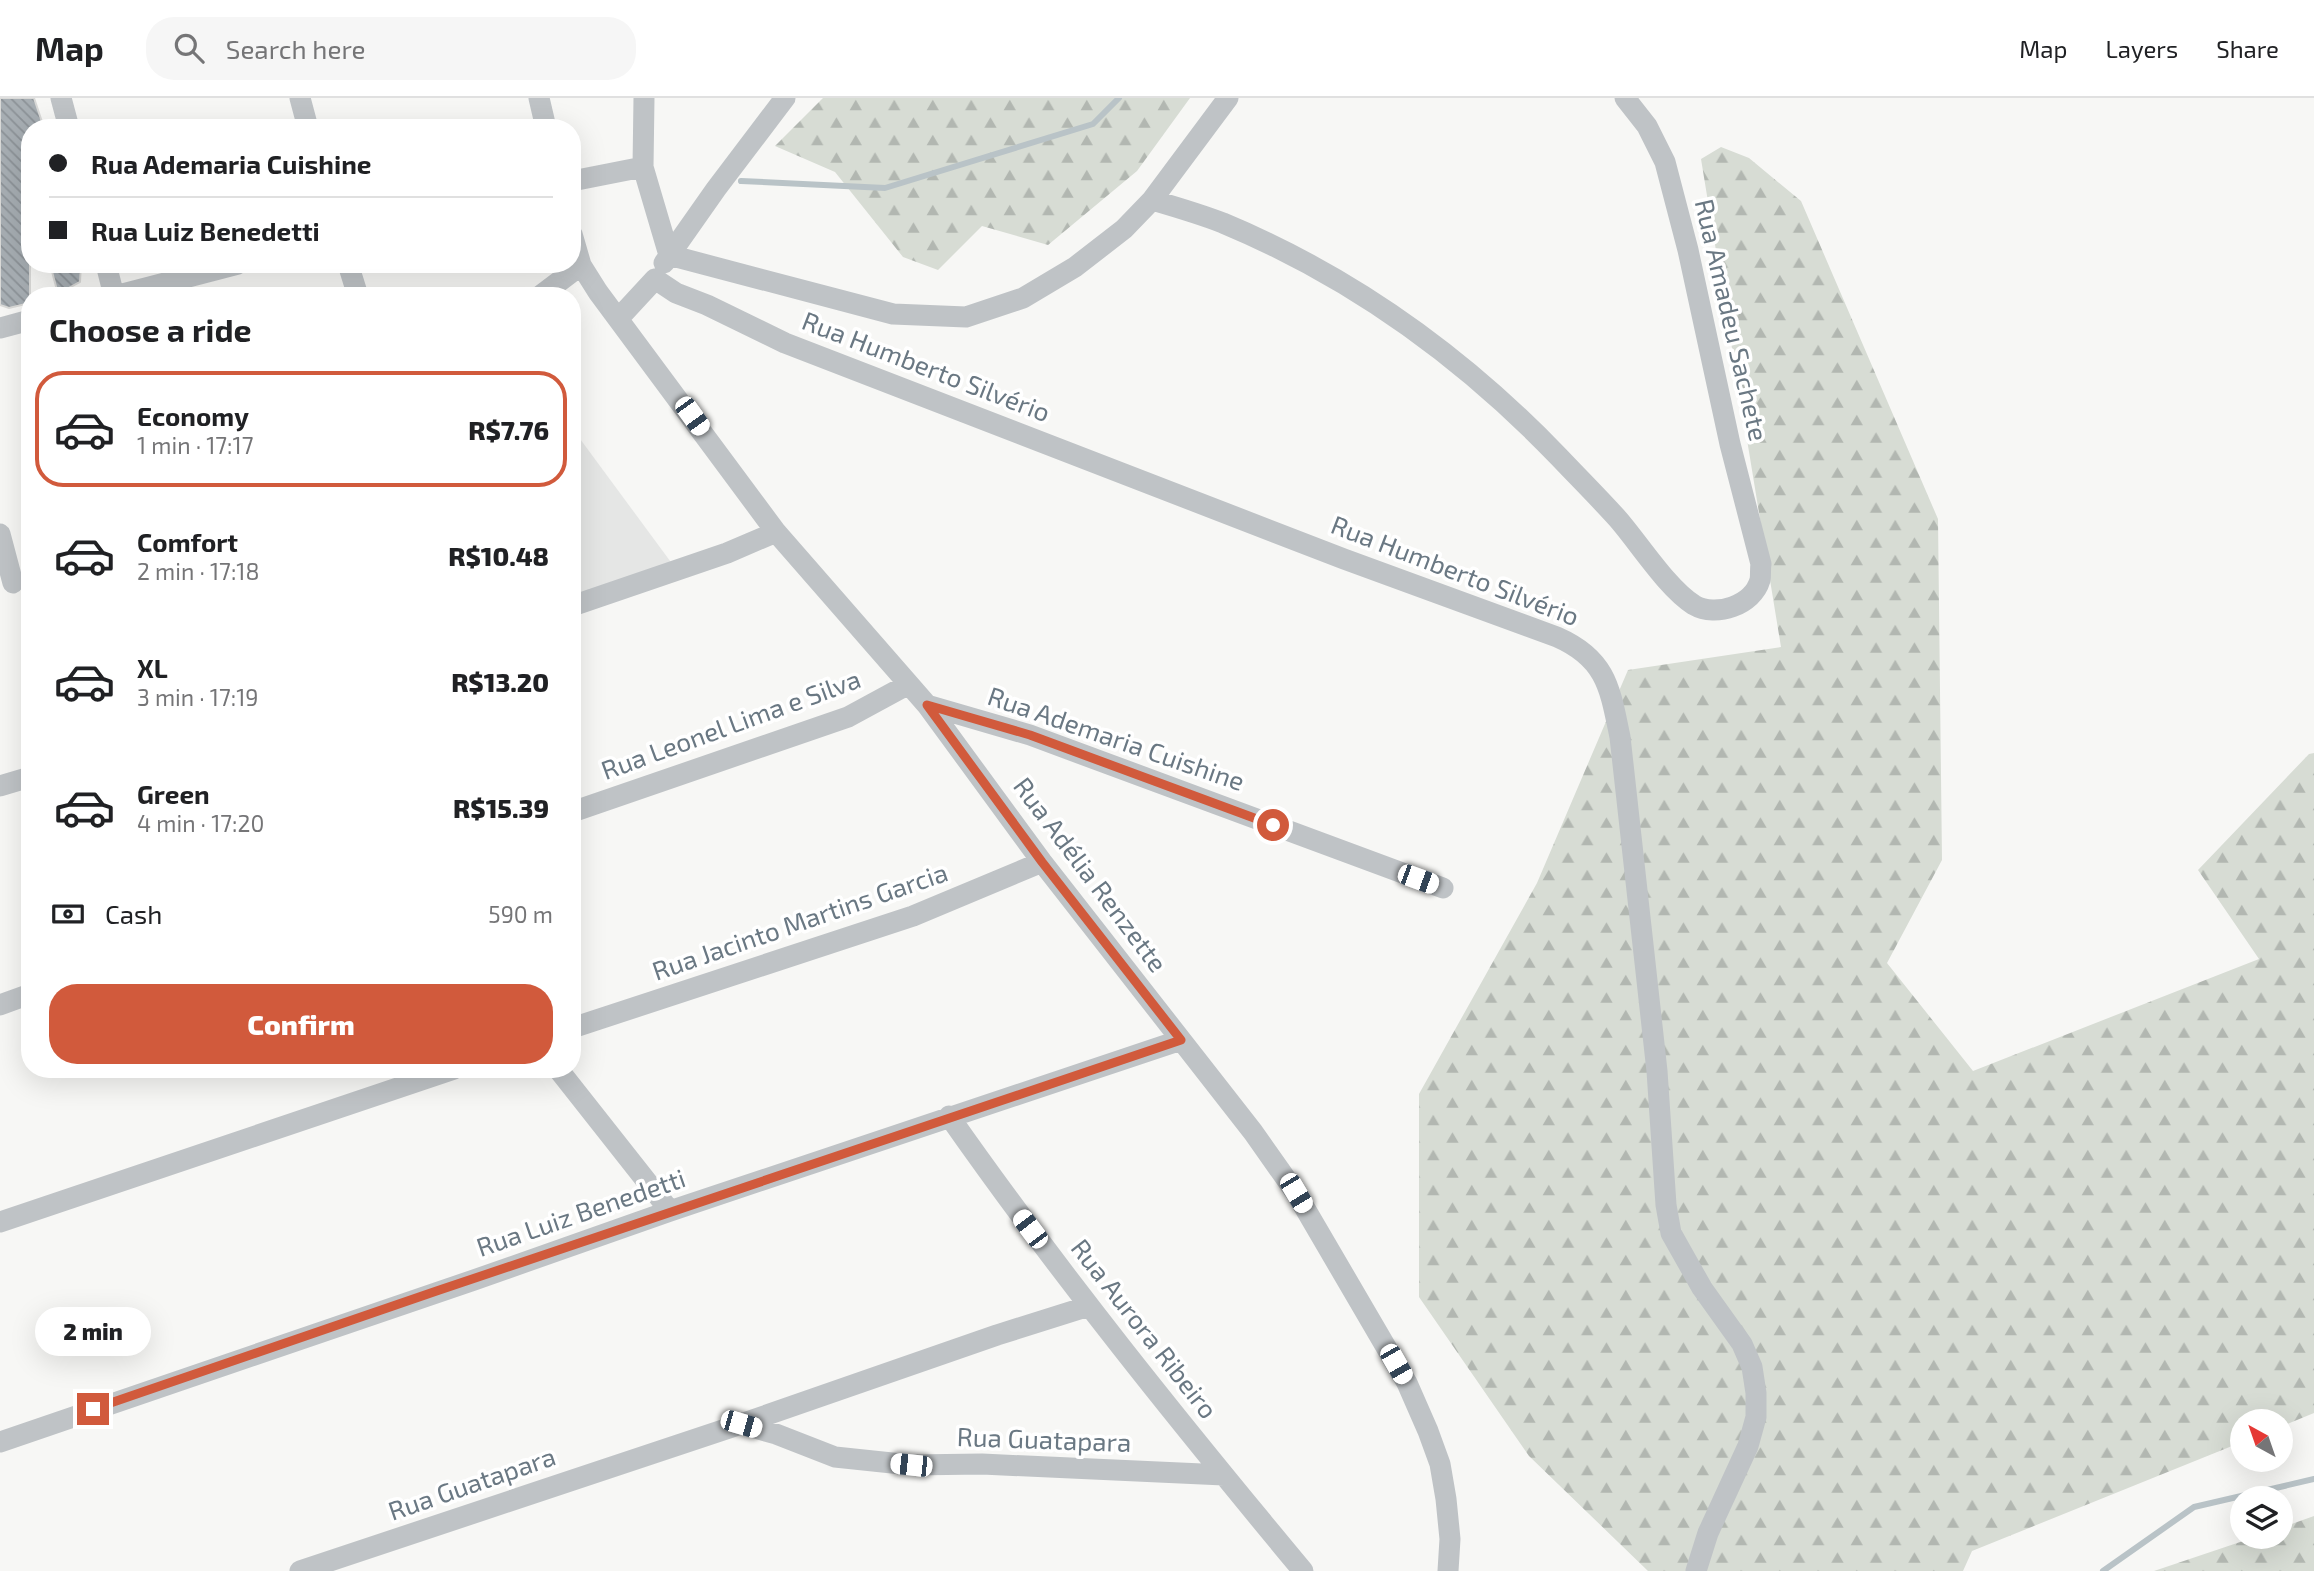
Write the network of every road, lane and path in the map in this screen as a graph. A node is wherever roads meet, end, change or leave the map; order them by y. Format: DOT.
graph roads {
  1 [pos="61,98"];
  2 [pos="300,98"];
  3 [pos="539,98"];
  4 [pos="644,98"];
  5 [pos="785,98"];
  6 [pos="1228,98"];
  7 [pos="1625,98"];
  8 [pos="67,119"];
  9 [pos="306,119"];
  10 [pos="544,119"];
  11 [pos="642,167"];
  12 [pos="581,179"];
  13 [pos="1152,200"];
  14 [pos="669,255"];
  15 [pos="581,265"];
  16 [pos="204,273"];
  17 [pos="570,273"];
  18 [pos="655,279"];
  19 [pos="150,287"];
  20 [pos="552,287"];
  21 [pos="618,319"];
  22 [pos="21,322"];
  23 [pos="0,328"];
  24 [pos="776,532"];
  25 [pos="0,534"];
  26 [pos="14,585"];
  27 [pos="581,603"];
  28 [pos="907,685"];
  29 [pos="927,705"];
  30 [pos="21,780"];
  31 [pos="0,786"];
  32 [pos="581,810"];
  33 [pos="1042,862"];
  34 [pos="1443,888"];
  35 [pos="21,997"];
  36 [pos="0,1005"];
  37 [pos="581,1025"];
  38 [pos="1181,1040"];
  39 [pos="427,1078"];
  40 [pos="565,1078"];
  41 [pos="949,1116"];
  42 [pos="670,1210"];
  43 [pos="0,1222"];
  44 [pos="1089,1306"];
  45 [pos="741,1424"];
  46 [pos="0,1442"];
  47 [pos="1224,1475"];
  48 [pos="355,1562"];
  49 [pos="300,1571"];
  50 [pos="1303,1571"];
  51 [pos="1448,1571"];
  52 [pos="1696,1571"];
  1 -- 8 [label="street"];
  2 -- 9 [label="street"];
  3 -- 10 [label="street"];
  4 -- 11 [label="street"];
  5 -- 14 [label="street"];
  6 -- 13 [label="street"];
  7 -- 13 [label="street, Rua Amadeu Sachete"];
  11 -- 12 [label="street"];
  11 -- 14 [label="street"];
  13 -- 14 [label="street"];
  14 -- 18 [label="street"];
  15 -- 21 [label="street, Rua Adélia Renzette"];
  16 -- 19 [label="street"];
  17 -- 20 [label="street"];
  18 -- 21 [label="street"];
  18 -- 52 [label="street, Rua Humberto Silvério"];
  21 -- 24 [label="street, Rua Adélia Renzette"];
  22 -- 23 [label="street"];
  24 -- 27 [label="street"];
  24 -- 28 [label="street, Rua Adélia Renzette"];
  25 -- 26 [label="street"];
  28 -- 29 [label="street, Rua Adélia Renzette"];
  28 -- 32 [label="street, Rua Leonel Lima e Silva"];
  29 -- 33 [label="street, Rua Adélia Renzette"];
  29 -- 34 [label="street, Rua Ademaria Cuishine"];
  30 -- 31 [label="street"];
  33 -- 37 [label="street, Rua Jacinto Martins Garcia"];
  33 -- 38 [label="street, Rua Adélia Renzette"];
  35 -- 36 [label="street"];
  38 -- 41 [label="street, Rua Luiz Benedetti"];
  38 -- 51 [label="street, Rua Adélia Renzette"];
  39 -- 43 [label="street"];
  40 -- 42 [label="street"];
  41 -- 42 [label="street, Rua Luiz Benedetti"];
  41 -- 44 [label="street, Rua Aurora Ribeiro"];
  42 -- 46 [label="street, Rua Luiz Benedetti"];
  44 -- 45 [label="street, Rua Guatapara"];
  44 -- 47 [label="street, Rua Aurora Ribeiro"];
  45 -- 47 [label="street, Rua Guatapara"];
  45 -- 48 [label="street, Rua Guatapara"];
  47 -- 50 [label="street, Rua Aurora Ribeiro"];
  48 -- 49 [label="street, Rua Guatapara"];
}
